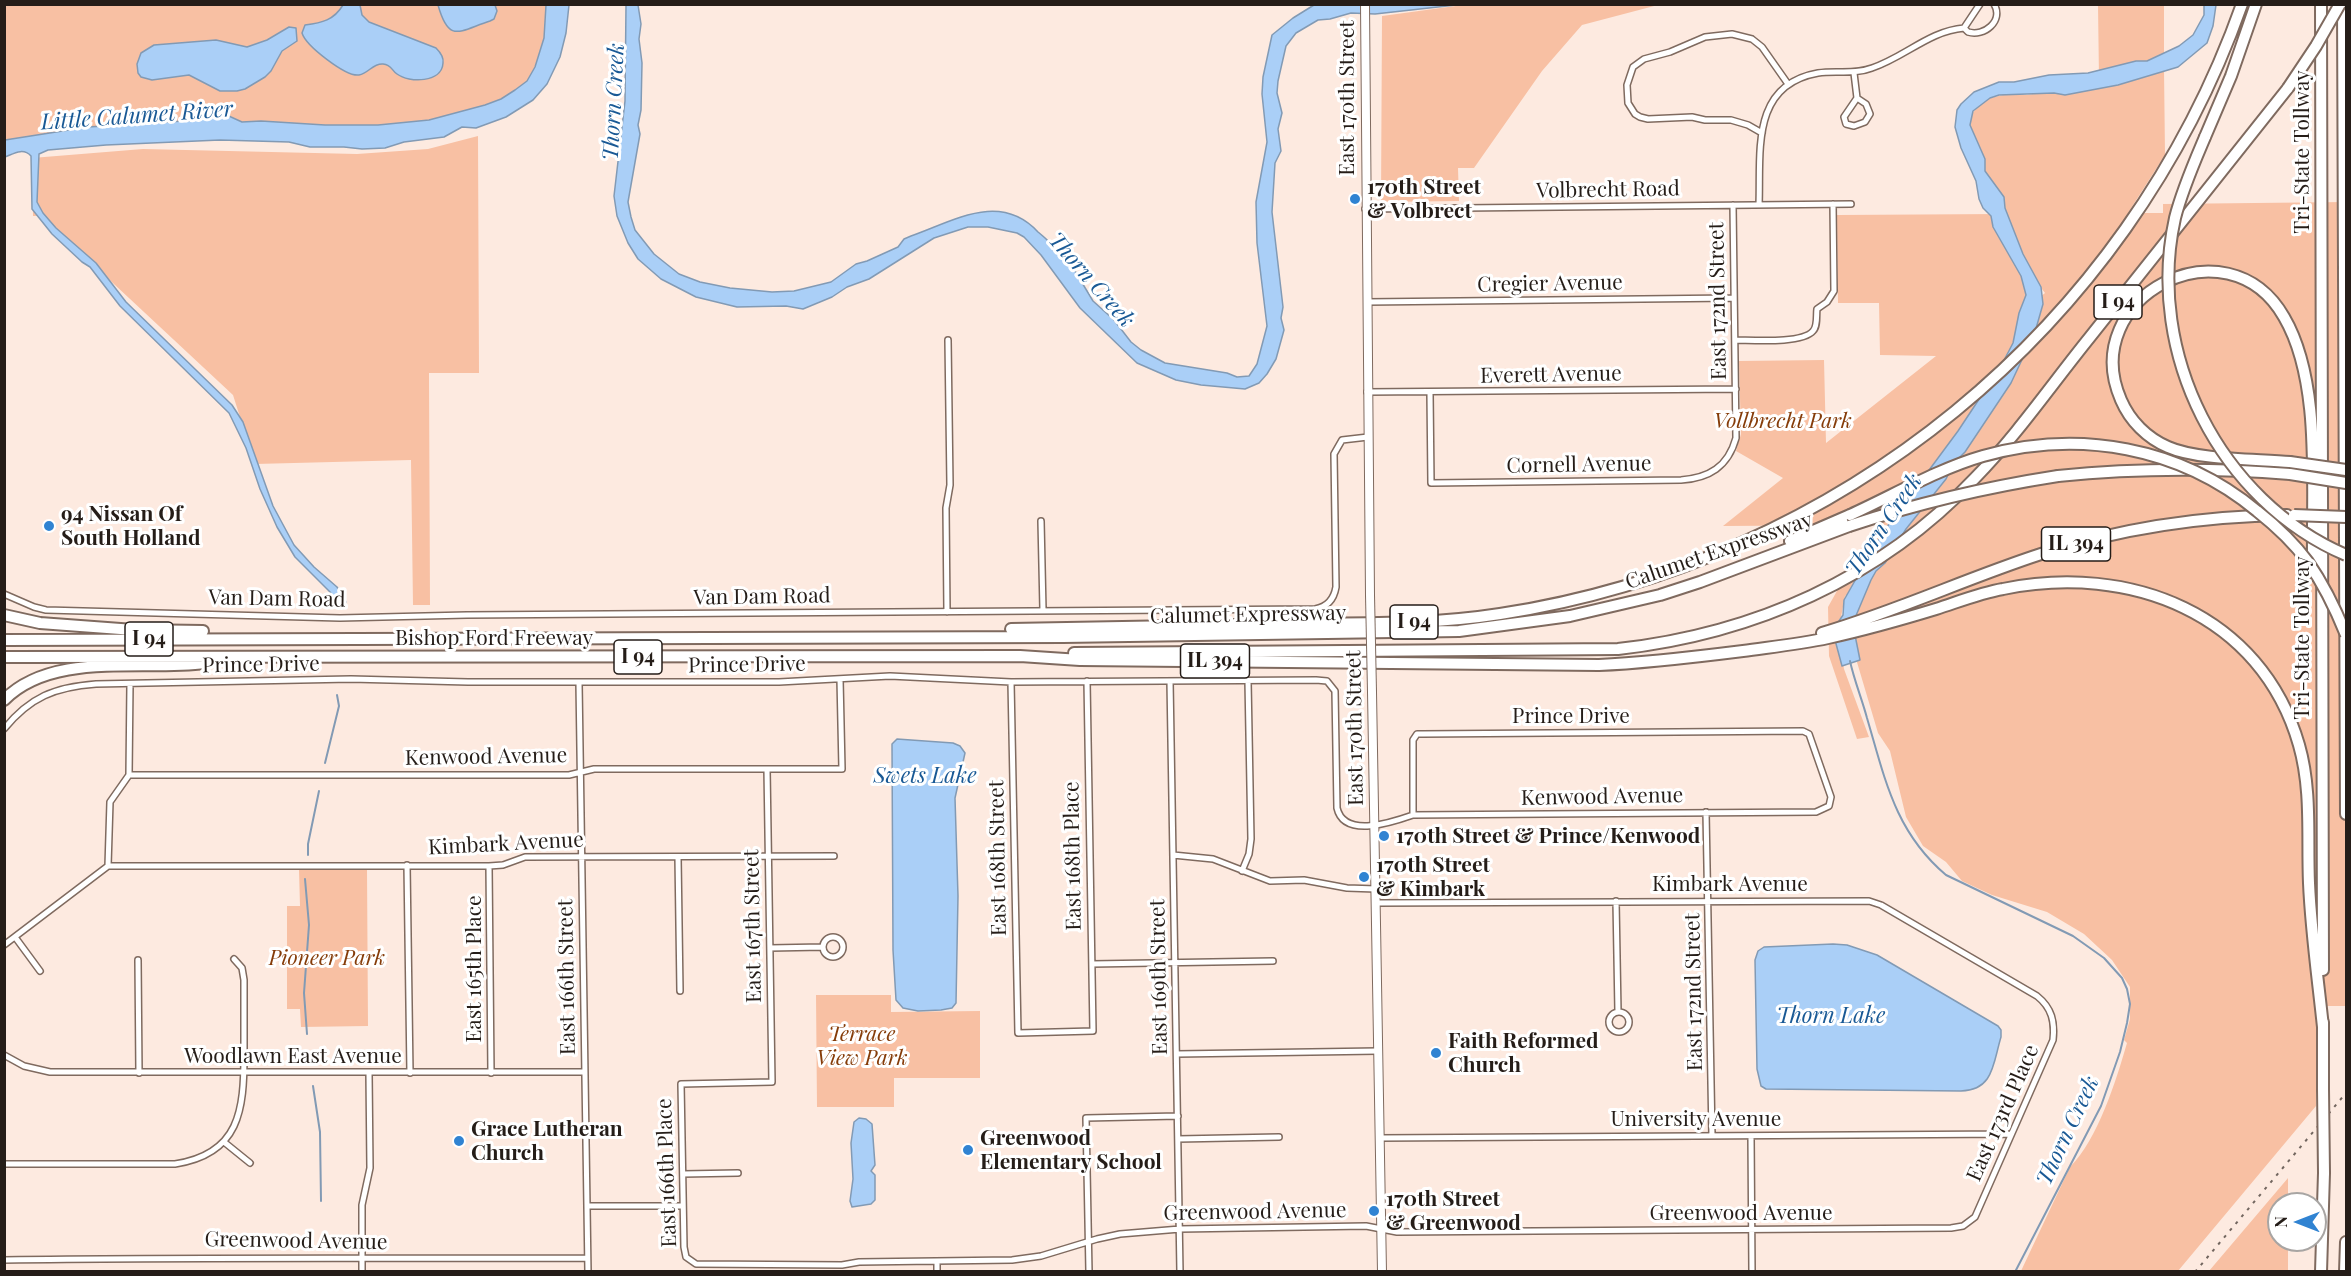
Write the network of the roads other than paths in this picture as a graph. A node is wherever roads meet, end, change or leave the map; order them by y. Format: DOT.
graph roads {
  1 [pos="1365,4"];
  2 [pos="1980,4"];
  3 [pos="1994,4"];
  4 [pos="2242,4"];
  5 [pos="2256,4"];
  6 [pos="2316,4"];
  7 [pos="2321,4"];
  8 [pos="2342,4"];
  9 [pos="1964,28"];
  10 [pos="2321,59"];
  11 [pos="1854,73"];
  12 [pos="1788,84"];
  13 [pos="1857,98"];
  14 [pos="1762,133"];
  15 [pos="1833,204"];
  16 [pos="1851,204"];
  17 [pos="1732,205"];
  18 [pos="1759,205"];
  19 [pos="1365,209"];
  20 [pos="1734,298"];
  21 [pos="1367,302"];
  22 [pos="948,340"];
  23 [pos="1735,340"];
  24 [pos="1736,389"];
  25 [pos="1367,392"];
  26 [pos="1430,393"];
  27 [pos="2346,430"];
  28 [pos="1368,437"];
  29 [pos="2344,445"];
  30 [pos="1723,465"];
  31 [pos="2346,470"];
  32 [pos="2346,483"];
  33 [pos="2346,517"];
  34 [pos="1041,521"];
  35 [pos="1850,521"];
  36 [pos="2346,555"];
  37 [pos="4,594"];
  38 [pos="1043,610"];
  39 [pos="947,612"];
  40 [pos="4,615"];
  41 [pos="1868,624"];
  42 [pos="2322,631"];
  43 [pos="2346,635"];
  44 [pos="918,636"];
  45 [pos="292,638"];
  46 [pos="4,640"];
  47 [pos="1020,656"];
  48 [pos="4,657"];
  49 [pos="256,658"];
  50 [pos="840,679"];
  51 [pos="1087,681"];
  52 [pos="1170,681"];
  53 [pos="1248,681"];
  54 [pos="1011,682"];
  55 [pos="579,683"];
  56 [pos="130,684"];
  57 [pos="4,699"];
  58 [pos="4,729"];
  59 [pos="1808,732"];
  60 [pos="767,769"];
  61 [pos="580,772"];
  62 [pos="129,775"];
  63 [pos="1707,812"];
  64 [pos="2346,814"];
  65 [pos="1413,815"];
  66 [pos="1375,825"];
  67 [pos="1173,855"];
  68 [pos="581,856"];
  69 [pos="769,856"];
  70 [pos="834,856"];
  71 [pos="678,857"];
  72 [pos="407,865"];
  73 [pos="108,866"];
  74 [pos="489,866"];
  75 [pos="1242,871"];
  76 [pos="1376,889"];
  77 [pos="1616,900"];
  78 [pos="1709,901"];
  79 [pos="1376,903"];
  80 [pos="15,937"];
  81 [pos="4,945"];
  82 [pos="823,947"];
  83 [pos="770,948"];
  84 [pos="234,959"];
  85 [pos="138,960"];
  86 [pos="1273,961"];
  87 [pos="1174,962"];
  88 [pos="1092,964"];
  89 [pos="40,971"];
  90 [pos="680,991"];
  91 [pos="1618,1012"];
  92 [pos="2051,1012"];
  93 [pos="2323,1027"];
  94 [pos="1093,1031"];
  95 [pos="1378,1051"];
  96 [pos="1176,1054"];
  97 [pos="4,1055"];
  98 [pos="244,1072"];
  99 [pos="584,1072"];
  100 [pos="139,1073"];
  101 [pos="369,1073"];
  102 [pos="410,1073"];
  103 [pos="491,1073"];
  104 [pos="681,1084"];
  105 [pos="1178,1116"];
  106 [pos="2011,1134"];
  107 [pos="1712,1136"];
  108 [pos="1751,1136"];
  109 [pos="1279,1137"];
  110 [pos="1178,1138"];
  111 [pos="1380,1138"];
  112 [pos="224,1142"];
  113 [pos="250,1163"];
  114 [pos="4,1164"];
  115 [pos="738,1173"];
  116 [pos="683,1174"];
  117 [pos="587,1206"];
  118 [pos="683,1206"];
  119 [pos="1969,1223"];
  120 [pos="1180,1229"];
  121 [pos="1381,1229"];
  122 [pos="1752,1229"];
  123 [pos="2346,1242"];
  124 [pos="1089,1243"];
  125 [pos="587,1258"];
  126 [pos="362,1259"];
  127 [pos="4,1260"];
  128 [pos="689,1261"];
  129 [pos="937,1261"];
  130 [pos="851,1263"];
  131 [pos="852,1271"];
  132 [pos="362,1272"];
  133 [pos="588,1272"];
  134 [pos="937,1272"];
  135 [pos="1089,1272"];
  136 [pos="1180,1272"];
  137 [pos="1382,1272"];
  138 [pos="1752,1272"];
  139 [pos="2321,1272"];
  140 [pos="2345,1272"];
  1 -- 19 [label="street, East 170th Street"];
  2 -- 9 [label="street"];
  3 -- 9 [label="street"];
  4 -- 44 [label="highway, I 94"];
  5 -- 36 [label="highway, bridge"];
  6 -- 10 [label="highway"];
  7 -- 10 [label="highway, Tri-State Tollway"];
  8 -- 29 [label="highway, Tri-State Tollway"];
  8 -- 47 [label="highway, I 94, bridge"];
  9 -- 11 [label="street"];
  10 -- 42 [label="highway, Tri-State Tollway"];
  11 -- 12 [label="street"];
  11 -- 13 [label="street"];
  12 -- 14 [label="street"];
  12 -- 14 [label="street"];
  13 -- 13 [label="street"];
  14 -- 18 [label="street"];
  15 -- 16 [label="street, Volbrecht Road"];
  15 -- 18 [label="street, Volbrecht Road"];
  15 -- 23 [label="street"];
  17 -- 18 [label="street, Volbrecht Road"];
  17 -- 19 [label="street, Volbrecht Road"];
  17 -- 20 [label="street, East 172nd Street"];
  19 -- 21 [label="street, East 170th Street"];
  20 -- 21 [label="street, Cregier Avenue"];
  20 -- 23 [label="street, East 172nd Street"];
  21 -- 25 [label="street, East 170th Street"];
  22 -- 39 [label="street"];
  23 -- 24 [label="street, East 172nd Street"];
  24 -- 26 [label="street, Everett Avenue"];
  24 -- 30 [label="street, East 172nd Street"];
  25 -- 26 [label="street, Everett Avenue"];
  25 -- 28 [label="street, East 170th Street"];
  26 -- 30 [label="street, Cornell Avenue"];
  27 -- 29 [label="highway"];
  28 -- 38 [label="street, Van Dam Road"];
  28 -- 66 [label="street, East 170th Street, bridge"];
  29 -- 64 [label="highway, Tri-State Tollway"];
  31 -- 42 [label="highway, bridge"];
  32 -- 35 [label="highway, Calumet Expressway / IL 394, bridge"];
  33 -- 41 [label="highway, IL 394, bridge"];
  34 -- 38 [label="street"];
  35 -- 43 [label="highway, bridge"];
  35 -- 44 [label="highway, Calumet Expressway / IL 394"];
  37 -- 39 [label="street, Van Dam Road"];
  38 -- 39 [label="street, Van Dam Road"];
  40 -- 45 [label="highway"];
  41 -- 47 [label="highway, IL 394"];
  41 -- 93 [label="highway"];
  42 -- 93 [label="highway, Tri-State Tollway"];
  44 -- 45 [label="highway, Bishop Ford Freeway / I 94"];
  45 -- 46 [label="highway, Bishop Ford Freeway / I 94"];
  47 -- 49 [label="highway, Bishop Ford Freeway / I 94"];
  48 -- 49 [label="highway, Bishop Ford Freeway / I 94"];
  49 -- 57 [label="highway"];
  50 -- 54 [label="street, Prince Drive"];
  50 -- 55 [label="street, Prince Drive"];
  50 -- 60 [label="street, Kenwood Avenue"];
  51 -- 52 [label="street, Prince Drive"];
  51 -- 54 [label="street, Prince Drive"];
  51 -- 88 [label="street, East 168th Place"];
  52 -- 53 [label="street, Prince Drive"];
  52 -- 67 [label="street, East 169th Street"];
  53 -- 66 [label="street, Prince Drive"];
  53 -- 75 [label="street"];
  54 -- 94 [label="street, East 168th Street"];
  55 -- 56 [label="street, Prince Drive"];
  55 -- 61 [label="street, East 166th Street"];
  56 -- 58 [label="street, Prince Drive"];
  56 -- 62 [label="street"];
  59 -- 63 [label="street, Kenwood Avenue"];
  59 -- 65 [label="street, Prince Drive"];
  60 -- 61 [label="street, Kenwood Avenue"];
  60 -- 69 [label="street, East 167th Street"];
  61 -- 62 [label="street, Kenwood Avenue"];
  61 -- 68 [label="street, East 166th Street"];
  62 -- 73 [label="street"];
  63 -- 65 [label="street, Kenwood Avenue"];
  63 -- 78 [label="street, East 172nd Street"];
  65 -- 66 [label="street, Kenwood Avenue"];
  66 -- 76 [label="street, East 170th Street"];
  67 -- 75 [label="street"];
  67 -- 87 [label="street, East 169th Street"];
  68 -- 71 [label="street, Kimbark Avenue"];
  68 -- 74 [label="street, Kimbark Avenue"];
  68 -- 99 [label="street, East 166th Street"];
  69 -- 70 [label="street, Kimbark Avenue"];
  69 -- 71 [label="street, Kimbark Avenue"];
  69 -- 83 [label="street, East 167th Street"];
  71 -- 90 [label="street"];
  72 -- 73 [label="street, Kimbark Avenue"];
  72 -- 74 [label="street, Kimbark Avenue"];
  72 -- 102 [label="street"];
  73 -- 80 [label="street"];
  74 -- 103 [label="street, East 165th Place"];
  75 -- 76 [label="street"];
  76 -- 79 [label="street, East 170th Street"];
  77 -- 78 [label="street, Kimbark Avenue"];
  77 -- 79 [label="street, Kimbark Avenue"];
  77 -- 91 [label="street"];
  78 -- 92 [label="street, Kimbark Avenue"];
  78 -- 107 [label="street, East 172nd Street"];
  79 -- 95 [label="street, East 170th Street"];
  80 -- 81 [label="street"];
  80 -- 89 [label="street"];
  82 -- 83 [label="street"];
  83 -- 104 [label="street, East 167th Street"];
  84 -- 98 [label="street"];
  85 -- 100 [label="street"];
  86 -- 87 [label="street"];
  87 -- 88 [label="street"];
  87 -- 96 [label="street, East 169th Street"];
  88 -- 94 [label="street, East 168th Place"];
  92 -- 106 [label="street, East 173rd Place"];
  93 -- 139 [label="highway, Tri-State Tollway, bridge"];
  95 -- 96 [label="street"];
  95 -- 111 [label="street, East 170th Street"];
  96 -- 105 [label="street, East 169th Street"];
  97 -- 100 [label="street, Woodlawn East Avenue"];
  98 -- 100 [label="street, Woodlawn East Avenue"];
  98 -- 101 [label="street, Woodlawn East Avenue"];
  98 -- 112 [label="street"];
  99 -- 103 [label="street, Woodlawn East Avenue"];
  99 -- 117 [label="street, East 166th Street"];
  101 -- 102 [label="street, Woodlawn East Avenue"];
  101 -- 126 [label="street"];
  102 -- 103 [label="street, Woodlawn East Avenue"];
  104 -- 116 [label="street, East 166th Place"];
  105 -- 110 [label="street, East 169th Street"];
  105 -- 124 [label="street"];
  106 -- 108 [label="street, University Avenue"];
  106 -- 119 [label="street, East 173rd Place"];
  107 -- 108 [label="street, University Avenue"];
  107 -- 111 [label="street, University Avenue"];
  108 -- 122 [label="street"];
  109 -- 110 [label="street"];
  110 -- 120 [label="street, East 169th Street"];
  111 -- 121 [label="street, East 170th Street"];
  112 -- 113 [label="street"];
  112 -- 114 [label="street"];
  115 -- 116 [label="street"];
  116 -- 118 [label="street, East 166th Place"];
  117 -- 118 [label="street"];
  117 -- 125 [label="street, East 166th Street"];
  118 -- 128 [label="street, East 166th Place"];
  119 -- 122 [label="street, Greenwood Avenue"];
  120 -- 121 [label="street, Greenwood Avenue"];
  120 -- 124 [label="street, Greenwood Avenue"];
  120 -- 136 [label="street, East 169th Street"];
  121 -- 122 [label="street, Greenwood Avenue"];
  121 -- 137 [label="street, East 170th Street"];
  122 -- 138 [label="street"];
  123 -- 140 [label="highway"];
  124 -- 129 [label="street, Greenwood Avenue"];
  124 -- 135 [label="street"];
  125 -- 126 [label="street, Greenwood Avenue"];
  125 -- 133 [label="street, East 166th Street"];
  126 -- 127 [label="street, Greenwood Avenue"];
  126 -- 132 [label="street"];
  128 -- 130 [label="street, Greenwood Avenue"];
  129 -- 130 [label="street, Greenwood Avenue"];
  129 -- 134 [label="street"];
  130 -- 131 [label="street"];
}
